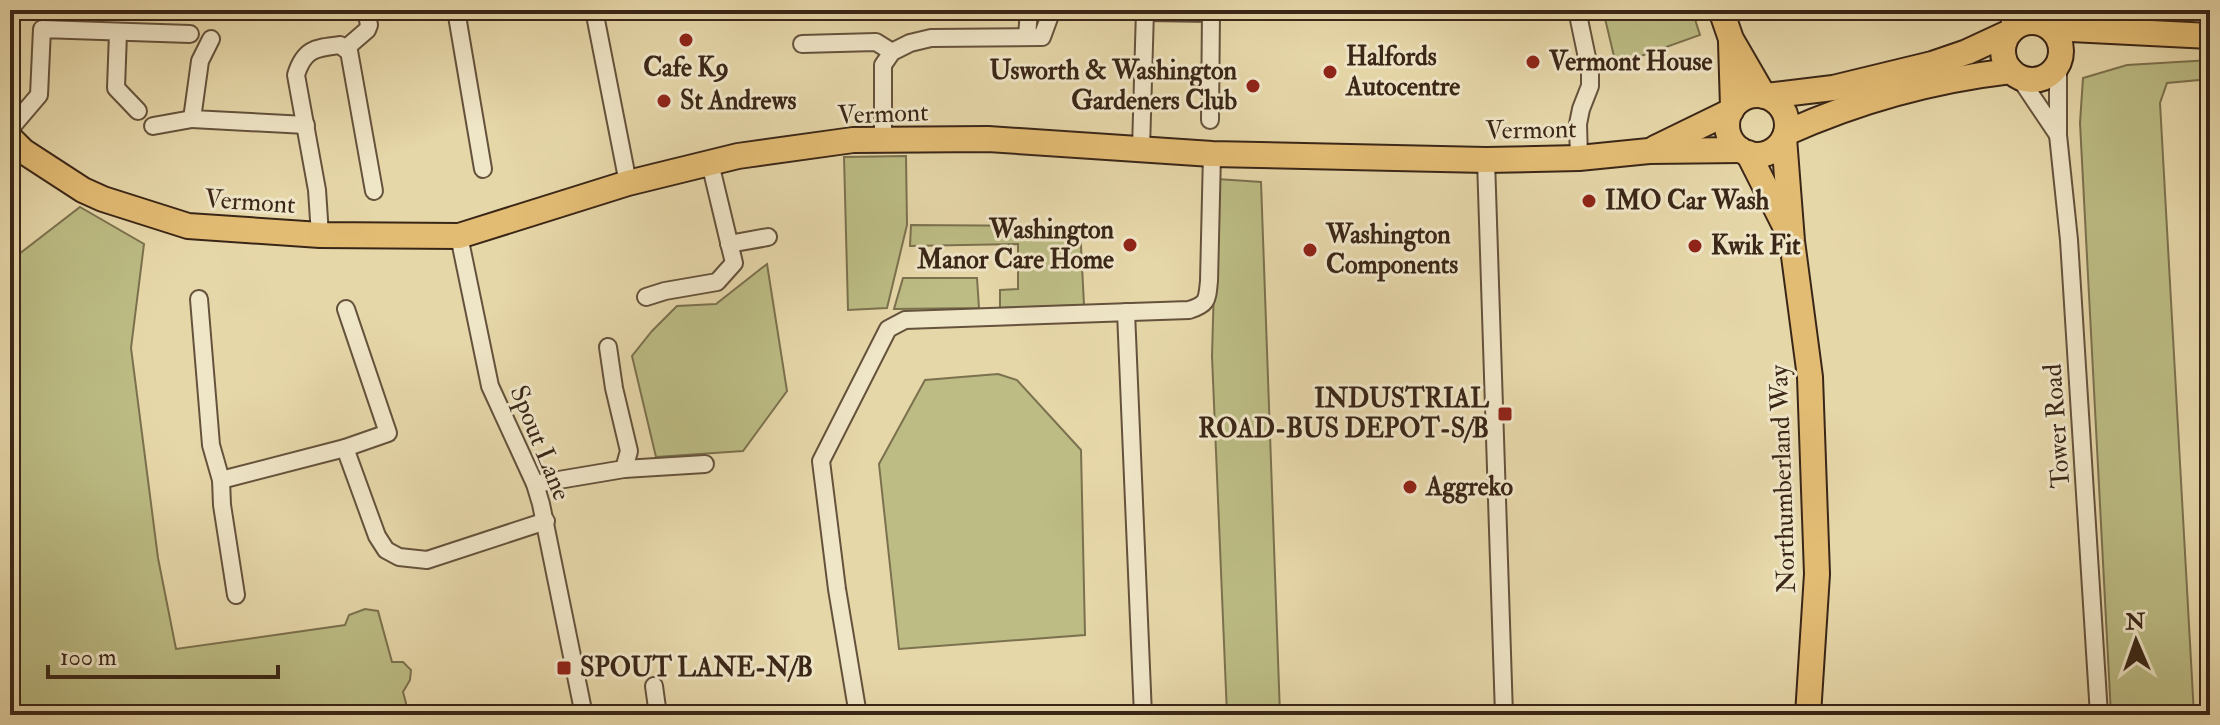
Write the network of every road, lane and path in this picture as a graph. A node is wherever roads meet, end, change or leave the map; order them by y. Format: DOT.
graph roads {
  1 [pos="366,10"];
  2 [pos="456,10"];
  3 [pos="594,10"];
  4 [pos="1029,10"];
  5 [pos="1052,10"];
  6 [pos="1577,10"];
  7 [pos="1721,10"];
  8 [pos="1145,11"];
  9 [pos="1211,12"];
  10 [pos="2045,21"];
  11 [pos="2009,24"];
  12 [pos="2129,32"];
  13 [pos="118,33"];
  14 [pos="190,34"];
  15 [pos="2210,36"];
  16 [pos="1027,37"];
  17 [pos="211,39"];
  18 [pos="1731,39"];
  19 [pos="802,44"];
  20 [pos="345,49"];
  21 [pos="892,52"];
  22 [pos="2060,59"];
  23 [pos="2015,74"];
  24 [pos="1765,96"];
  25 [pos="1732,109"];
  26 [pos="138,111"];
  27 [pos="192,119"];
  28 [pos="1210,120"];
  29 [pos="306,125"];
  30 [pos="153,126"];
  31 [pos="10,129"];
  32 [pos="1785,135"];
  33 [pos="2058,135"];
  34 [pos="10,138"];
  35 [pos="883,141"];
  36 [pos="1141,149"];
  37 [pos="1649,151"];
  38 [pos="1744,151"];
  39 [pos="1212,154"];
  40 [pos="1579,158"];
  41 [pos="1486,160"];
  42 [pos="710,163"];
  43 [pos="483,169"];
  44 [pos="628,183"];
  45 [pos="374,191"];
  46 [pos="320,235"];
  47 [pos="459,236"];
  48 [pos="768,237"];
  49 [pos="1792,241"];
  50 [pos="729,244"];
  51 [pos="646,297"];
  52 [pos="199,299"];
  53 [pos="346,309"];
  54 [pos="1126,312"];
  55 [pos="608,347"];
  56 [pos="345,448"];
  57 [pos="705,464"];
  58 [pos="624,469"];
  59 [pos="221,480"];
  60 [pos="535,484"];
  61 [pos="546,521"];
  62 [pos="236,595"];
  63 [pos="654,686"];
  64 [pos="584,715"];
  65 [pos="658,715"];
  66 [pos="858,715"];
  67 [pos="1143,715"];
  68 [pos="1504,715"];
  69 [pos="1808,715"];
  70 [pos="2099,715"];
  1 -- 20 [label="street"];
  2 -- 43 [label="street"];
  3 -- 44 [label="street"];
  4 -- 16 [label="street"];
  5 -- 16 [label="street"];
  6 -- 40 [label="street"];
  7 -- 18 [label="main road"];
  8 -- 9 [label="street"];
  8 -- 36 [label="street"];
  9 -- 28 [label="street"];
  10 -- 11 [label="main road"];
  10 -- 12 [label="main road"];
  10 -- 22 [label="main road"];
  11 -- 23 [label="main road"];
  11 -- 24 [label="main road"];
  12 -- 15 [label="main road"];
  12 -- 22 [label="main road"];
  13 -- 14 [label="street"];
  13 -- 26 [label="street"];
  13 -- 31 [label="street"];
  16 -- 21 [label="street"];
  17 -- 27 [label="street"];
  18 -- 24 [label="main road"];
  18 -- 25 [label="main road"];
  19 -- 21 [label="street"];
  20 -- 29 [label="street"];
  20 -- 45 [label="street"];
  21 -- 35 [label="street"];
  22 -- 23 [label="main road"];
  22 -- 33 [label="street, Tower Road"];
  23 -- 32 [label="main road"];
  23 -- 33 [label="street, Tower Road"];
  24 -- 25 [label="main road"];
  24 -- 32 [label="main road"];
  25 -- 37 [label="main road, Vermont"];
  25 -- 38 [label="main road"];
  27 -- 29 [label="street"];
  27 -- 30 [label="street"];
  29 -- 46 [label="street"];
  32 -- 38 [label="main road"];
  32 -- 49 [label="main road, Northumberland Way"];
  33 -- 70 [label="street, Tower Road"];
  34 -- 46 [label="main road, Vermont"];
  35 -- 36 [label="main road, Vermont"];
  35 -- 42 [label="main road, Vermont"];
  36 -- 39 [label="main road, Vermont"];
  37 -- 38 [label="main road, Vermont"];
  37 -- 40 [label="main road, Vermont"];
  38 -- 49 [label="main road, Northumberland Way"];
  39 -- 41 [label="main road, Vermont"];
  39 -- 54 [label="street"];
  40 -- 41 [label="main road, Vermont"];
  41 -- 68 [label="street"];
  42 -- 44 [label="main road, Vermont"];
  42 -- 50 [label="street"];
  44 -- 47 [label="main road, Vermont"];
  46 -- 47 [label="main road, Vermont"];
  47 -- 60 [label="street, Spout Lane"];
  48 -- 50 [label="street"];
  49 -- 69 [label="main road, Northumberland Way"];
  50 -- 51 [label="street"];
  52 -- 59 [label="street"];
  53 -- 56 [label="street"];
  54 -- 66 [label="street"];
  54 -- 67 [label="street"];
  55 -- 58 [label="street"];
  56 -- 59 [label="street"];
  56 -- 61 [label="street"];
  57 -- 58 [label="street"];
  58 -- 60 [label="street"];
  59 -- 62 [label="street"];
  60 -- 61 [label="street, Spout Lane"];
  61 -- 64 [label="street, Spout Lane"];
  63 -- 65 [label="street"];
}
